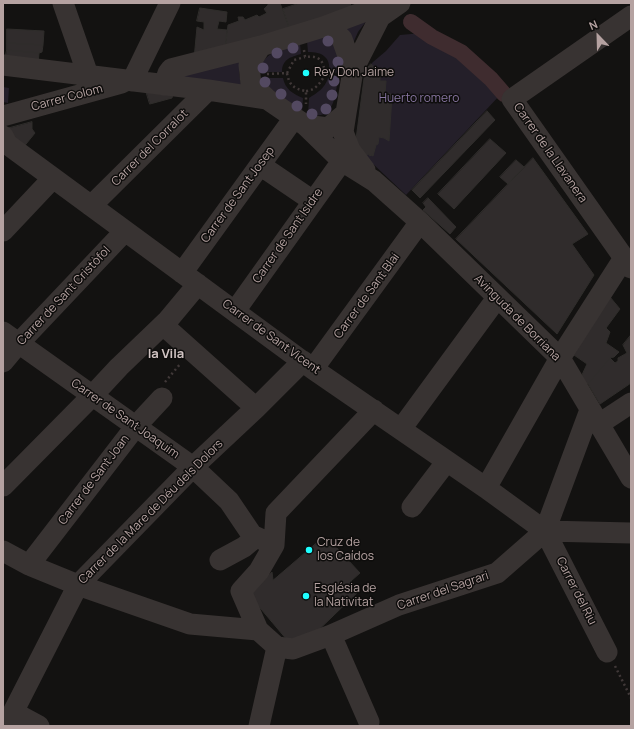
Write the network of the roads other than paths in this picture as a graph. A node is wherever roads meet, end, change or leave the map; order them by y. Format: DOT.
graph roads {
  1 [pos="63,3"];
  2 [pos="170,3"];
  3 [pos="387,3"];
  4 [pos="400,3"];
  5 [pos="631,16"];
  6 [pos="323,27"];
  7 [pos="261,46"];
  8 [pos="3,65"];
  9 [pos="347,73"];
  10 [pos="88,75"];
  11 [pos="132,81"];
  12 [pos="164,84"];
  13 [pos="208,90"];
  14 [pos="267,99"];
  15 [pos="346,113"];
  16 [pos="3,116"];
  17 [pos="302,118"];
  18 [pos="3,136"];
  19 [pos="342,160"];
  20 [pos="260,165"];
  21 [pos="53,178"];
  22 [pos="374,181"];
  23 [pos="313,200"];
  24 [pos="91,206"];
  25 [pos="420,222"];
  26 [pos="3,231"];
  27 [pos="125,231"];
  28 [pos="628,263"];
  29 [pos="190,278"];
  30 [pos="497,298"];
  31 [pos="235,311"];
  32 [pos="164,325"];
  33 [pos="11,338"];
  34 [pos="560,358"];
  35 [pos="3,362"];
  36 [pos="308,365"];
  37 [pos="163,392"];
  38 [pos="92,396"];
  39 [pos="631,402"];
  40 [pos="256,408"];
  41 [pos="374,410"];
  42 [pos="595,417"];
  43 [pos="136,426"];
  44 [pos="401,429"];
  45 [pos="447,461"];
  46 [pos="193,467"];
  47 [pos="631,478"];
  48 [pos="3,486"];
  49 [pos="486,488"];
  50 [pos="412,507"];
  51 [pos="545,531"];
  52 [pos="631,533"];
  53 [pos="261,539"];
  54 [pos="3,551"];
  55 [pos="220,560"];
  56 [pos="29,565"];
  57 [pos="78,585"];
  58 [pos="258,630"];
  59 [pos="331,635"];
  60 [pos="277,647"];
  61 [pos="608,652"];
  62 [pos="9,719"];
  63 [pos="370,722"];
  64 [pos="39,726"];
  65 [pos="259,726"];
  1 -- 10 [label="street"];
  2 -- 11 [label="street"];
  3 -- 6 [label="street"];
  4 -- 9 [label="street"];
  5 -- 28 [label="street, Carrer de la Llavanera"];
  6 -- 7 [label="street"];
  6 -- 9 [label="street"];
  7 -- 12 [label="street"];
  7 -- 14 [label="street, Avinguda de Borriana"];
  8 -- 10 [label="street"];
  9 -- 15 [label="street, Avinguda de Borriana"];
  10 -- 11 [label="street"];
  11 -- 12 [label="street"];
  11 -- 16 [label="street, Carrer Colom"];
  12 -- 13 [label="street"];
  13 -- 14 [label="street"];
  13 -- 24 [label="street, Carrer del Corralot"];
  14 -- 17 [label="street, Avinguda de Borriana"];
  15 -- 17 [label="street"];
  15 -- 22 [label="street, Avinguda de Borriana"];
  17 -- 19 [label="street, Avinguda de Borriana"];
  17 -- 20 [label="street, Carrer de Sant Josep"];
  18 -- 21 [label="street, Carrer de Sant Vicent"];
  19 -- 22 [label="street, Avinguda de Borriana"];
  19 -- 23 [label="street, Carrer de Sant Isidre"];
  20 -- 23 [label="street"];
  20 -- 29 [label="street, Carrer de Sant Josep"];
  21 -- 24 [label="street, Carrer de Sant Vicent"];
  21 -- 26 [label="street"];
  22 -- 25 [label="street, Avinguda de Borriana"];
  23 -- 31 [label="street, Carrer de Sant Isidre"];
  24 -- 27 [label="street, Carrer de Sant Vicent"];
  25 -- 30 [label="street, Avinguda de Borriana"];
  25 -- 36 [label="street, Carrer de Sant Blai"];
  27 -- 29 [label="street, Carrer de Sant Vicent"];
  27 -- 33 [label="street, Carrer de Sant Cristòfol"];
  28 -- 34 [label="street"];
  29 -- 31 [label="street, Carrer de Sant Vicent"];
  29 -- 32 [label="street, Carrer de Sant Josep"];
  30 -- 34 [label="street, Avinguda de Borriana"];
  30 -- 44 [label="street"];
  31 -- 36 [label="street, Carrer de Sant Vicent"];
  32 -- 38 [label="street, Carrer de Sant Josep"];
  32 -- 40 [label="street"];
  33 -- 35 [label="street, Carrer de Sant Cristòfol"];
  33 -- 38 [label="street, Carrer de Sant Joaquim"];
  34 -- 42 [label="street, Avinguda de Borriana"];
  34 -- 49 [label="street"];
  36 -- 40 [label="street, Carrer de la Mare de Déu dels Dolors"];
  36 -- 41 [label="street, Carrer de Sant Vicent"];
  37 -- 43 [label="street, Carrer de Sant Joan"];
  38 -- 43 [label="street, Carrer de Sant Joaquim"];
  38 -- 48 [label="street, Carrer de Sant Josep"];
  39 -- 42 [label="street"];
  40 -- 46 [label="street, Carrer de la Mare de Déu dels Dolors"];
  41 -- 44 [label="street, Carrer de Sant Vicent"];
  41 -- 53 [label="street"];
  42 -- 47 [label="street, Avinguda de Borriana"];
  42 -- 51 [label="street, Carrer del Sagrari"];
  43 -- 46 [label="street, Carrer de Sant Joaquim"];
  43 -- 56 [label="street, Carrer de Sant Joan"];
  44 -- 45 [label="street, Carrer de Sant Vicent"];
  45 -- 49 [label="street, Carrer de Sant Vicent"];
  45 -- 50 [label="street"];
  46 -- 53 [label="street, Carrer de Sant Joaquim"];
  46 -- 57 [label="street, Carrer de la Mare de Déu dels Dolors"];
  49 -- 51 [label="street, Carrer de Sant Vicent"];
  51 -- 52 [label="street"];
  51 -- 59 [label="street, Carrer del Sagrari"];
  51 -- 61 [label="street, Carrer del Riu"];
  53 -- 55 [label="street"];
  53 -- 58 [label="street"];
  54 -- 56 [label="street"];
  56 -- 57 [label="street"];
  57 -- 58 [label="street"];
  57 -- 62 [label="street, Carrer de la Mare de Déu dels Dolors"];
  58 -- 60 [label="street"];
  59 -- 60 [label="street, Carrer del Sagrari"];
  59 -- 63 [label="street"];
  60 -- 65 [label="street"];
  62 -- 64 [label="street"];
}
